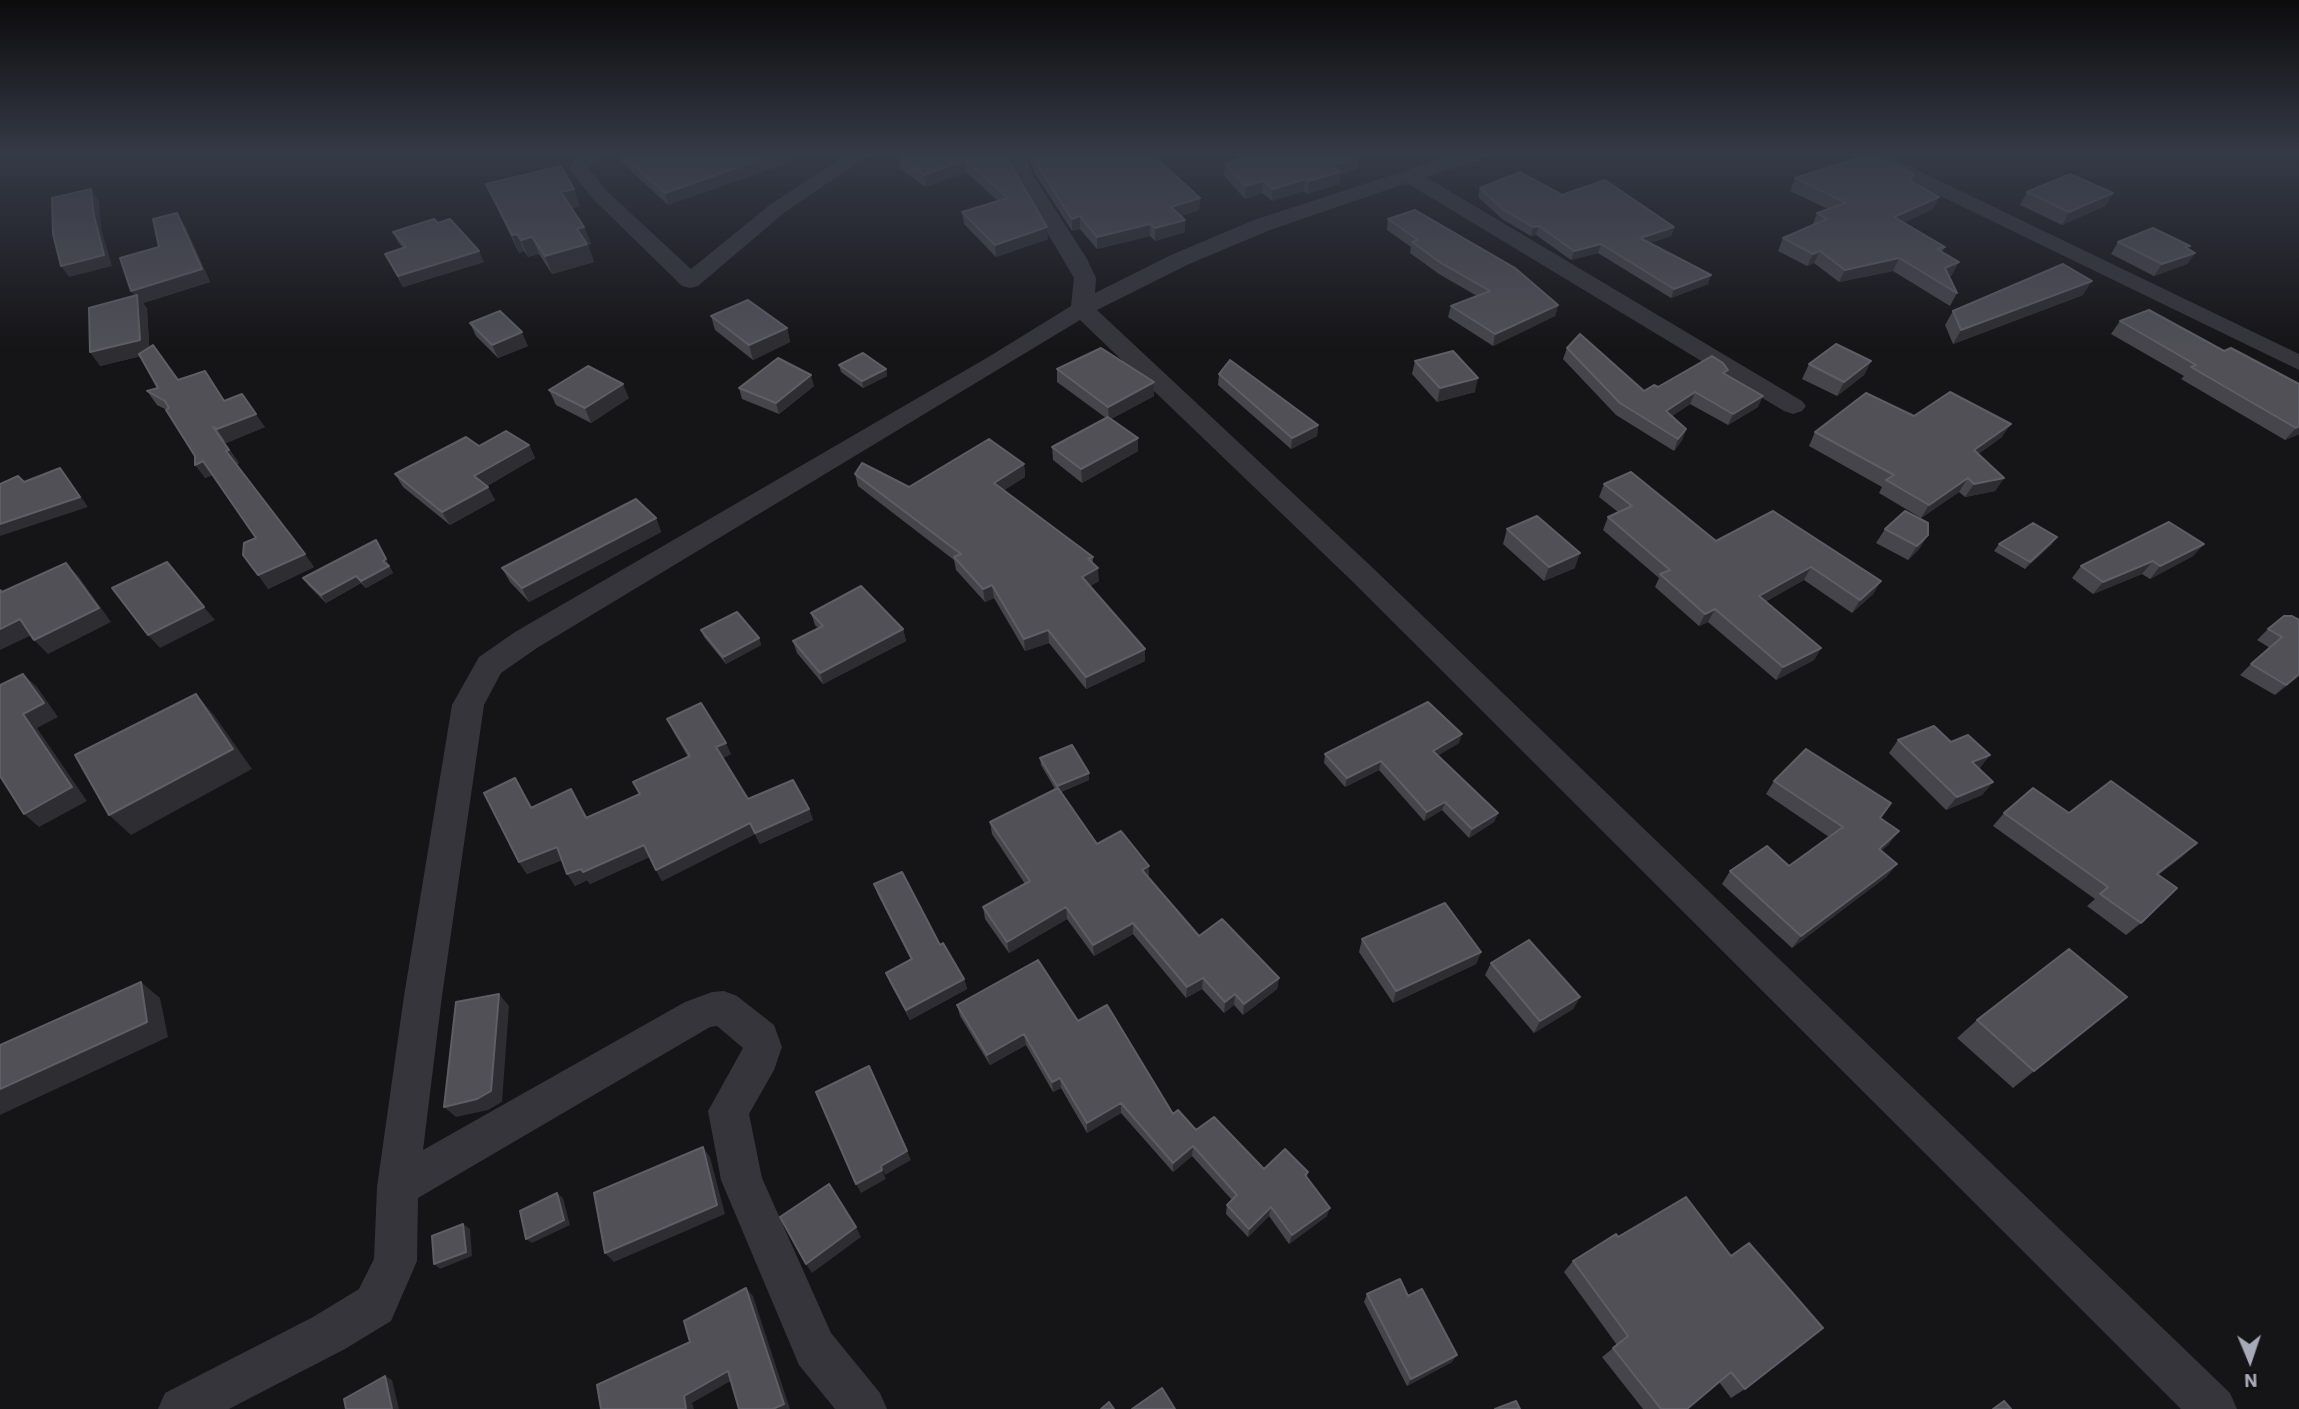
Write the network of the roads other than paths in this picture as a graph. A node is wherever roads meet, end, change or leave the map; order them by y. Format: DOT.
graph roads {
  1 [pos="626,220"];
  2 [pos="764,220"];
  3 [pos="1052,220"];
  4 [pos="1278,220"];
  5 [pos="1482,220"];
  6 [pos="2004,220"];
  7 [pos="1082,309"];
  8 [pos="2299,363"];
  9 [pos="1793,406"];
  10 [pos="398,1187"];
  11 [pos="181,1409"];
  12 [pos="864,1409"];
  13 [pos="2214,1409"];
  1 -- 2 [label="street"];
  3 -- 7 [label="street"];
  4 -- 7 [label="street"];
  5 -- 9 [label="street"];
  6 -- 8 [label="street"];
  7 -- 10 [label="street"];
  7 -- 13 [label="street"];
  10 -- 11 [label="street"];
  10 -- 12 [label="street"];
}
